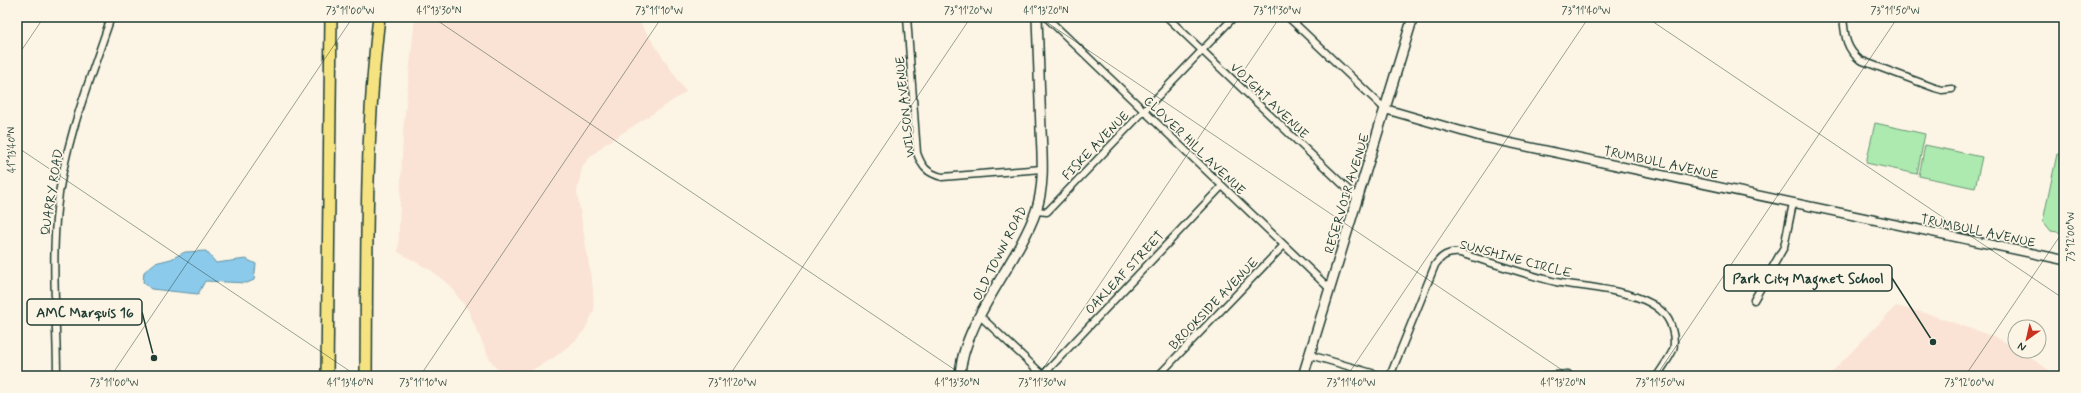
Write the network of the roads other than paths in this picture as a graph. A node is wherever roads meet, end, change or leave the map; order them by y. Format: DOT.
graph roads {
  1 [pos="111,17"];
  2 [pos="331,17"];
  3 [pos="380,17"];
  4 [pos="907,17"];
  5 [pos="1037,17"];
  6 [pos="1046,17"];
  7 [pos="1168,17"];
  8 [pos="1234,17"];
  9 [pos="1288,17"];
  10 [pos="1843,17"];
  11 [pos="1412,18"];
  12 [pos="1203,50"];
  13 [pos="1952,89"];
  14 [pos="1385,109"];
  15 [pos="1143,111"];
  16 [pos="1042,169"];
  17 [pos="1222,186"];
  18 [pos="1357,198"];
  19 [pos="1793,203"];
  20 [pos="1036,211"];
  21 [pos="1284,245"];
  22 [pos="2064,260"];
  23 [pos="1330,289"];
  24 [pos="1754,300"];
  25 [pos="980,316"];
  26 [pos="1310,355"];
  27 [pos="1568,374"];
  28 [pos="1043,375"];
  29 [pos="57,376"];
  30 [pos="327,376"];
  31 [pos="366,376"];
  32 [pos="960,376"];
  33 [pos="1158,376"];
  34 [pos="1303,376"];
  35 [pos="1382,376"];
  36 [pos="1390,376"];
  37 [pos="1545,376"];
  38 [pos="1657,376"];
  1 -- 29 [label="street, QUARRY ROAD"];
  2 -- 30 [label="highway"];
  3 -- 31 [label="highway"];
  4 -- 16 [label="street, WILSON AVENUE"];
  5 -- 16 [label="main road, OLD TOWN ROAD"];
  6 -- 15 [label="street, CLOVER HILL AVENUE"];
  7 -- 12 [label="street, VOIGHT AVENUE"];
  8 -- 12 [label="street, FISKE AVENUE"];
  9 -- 14 [label="street, TRUMBULL AVENUE"];
  10 -- 13 [label="street"];
  11 -- 14 [label="main road, RESERVOIR AVENUE"];
  12 -- 15 [label="street, FISKE AVENUE"];
  12 -- 18 [label="street, VOIGHT AVENUE"];
  14 -- 18 [label="main road, RESERVOIR AVENUE"];
  14 -- 19 [label="street, TRUMBULL AVENUE"];
  15 -- 17 [label="street, CLOVER HILL AVENUE"];
  15 -- 20 [label="street, FISKE AVENUE"];
  16 -- 20 [label="main road, OLD TOWN ROAD"];
  17 -- 21 [label="street, CLOVER HILL AVENUE"];
  17 -- 28 [label="street, OAKLEAF STREET"];
  18 -- 23 [label="main road, RESERVOIR AVENUE"];
  19 -- 22 [label="street, TRUMBULL AVENUE"];
  19 -- 24 [label="street"];
  20 -- 25 [label="main road, OLD TOWN ROAD"];
  21 -- 23 [label="street, CLOVER HILL AVENUE"];
  21 -- 33 [label="street, BROOKSIDE AVENUE"];
  23 -- 26 [label="main road, RESERVOIR AVENUE"];
  25 -- 28 [label="street"];
  25 -- 32 [label="main road, OLD TOWN ROAD"];
  26 -- 34 [label="main road, RESERVOIR AVENUE"];
  26 -- 35 [label="street"];
  27 -- 37 [label="street"];
  36 -- 38 [label="street, SUNSHINE CIRCLE"];
}
